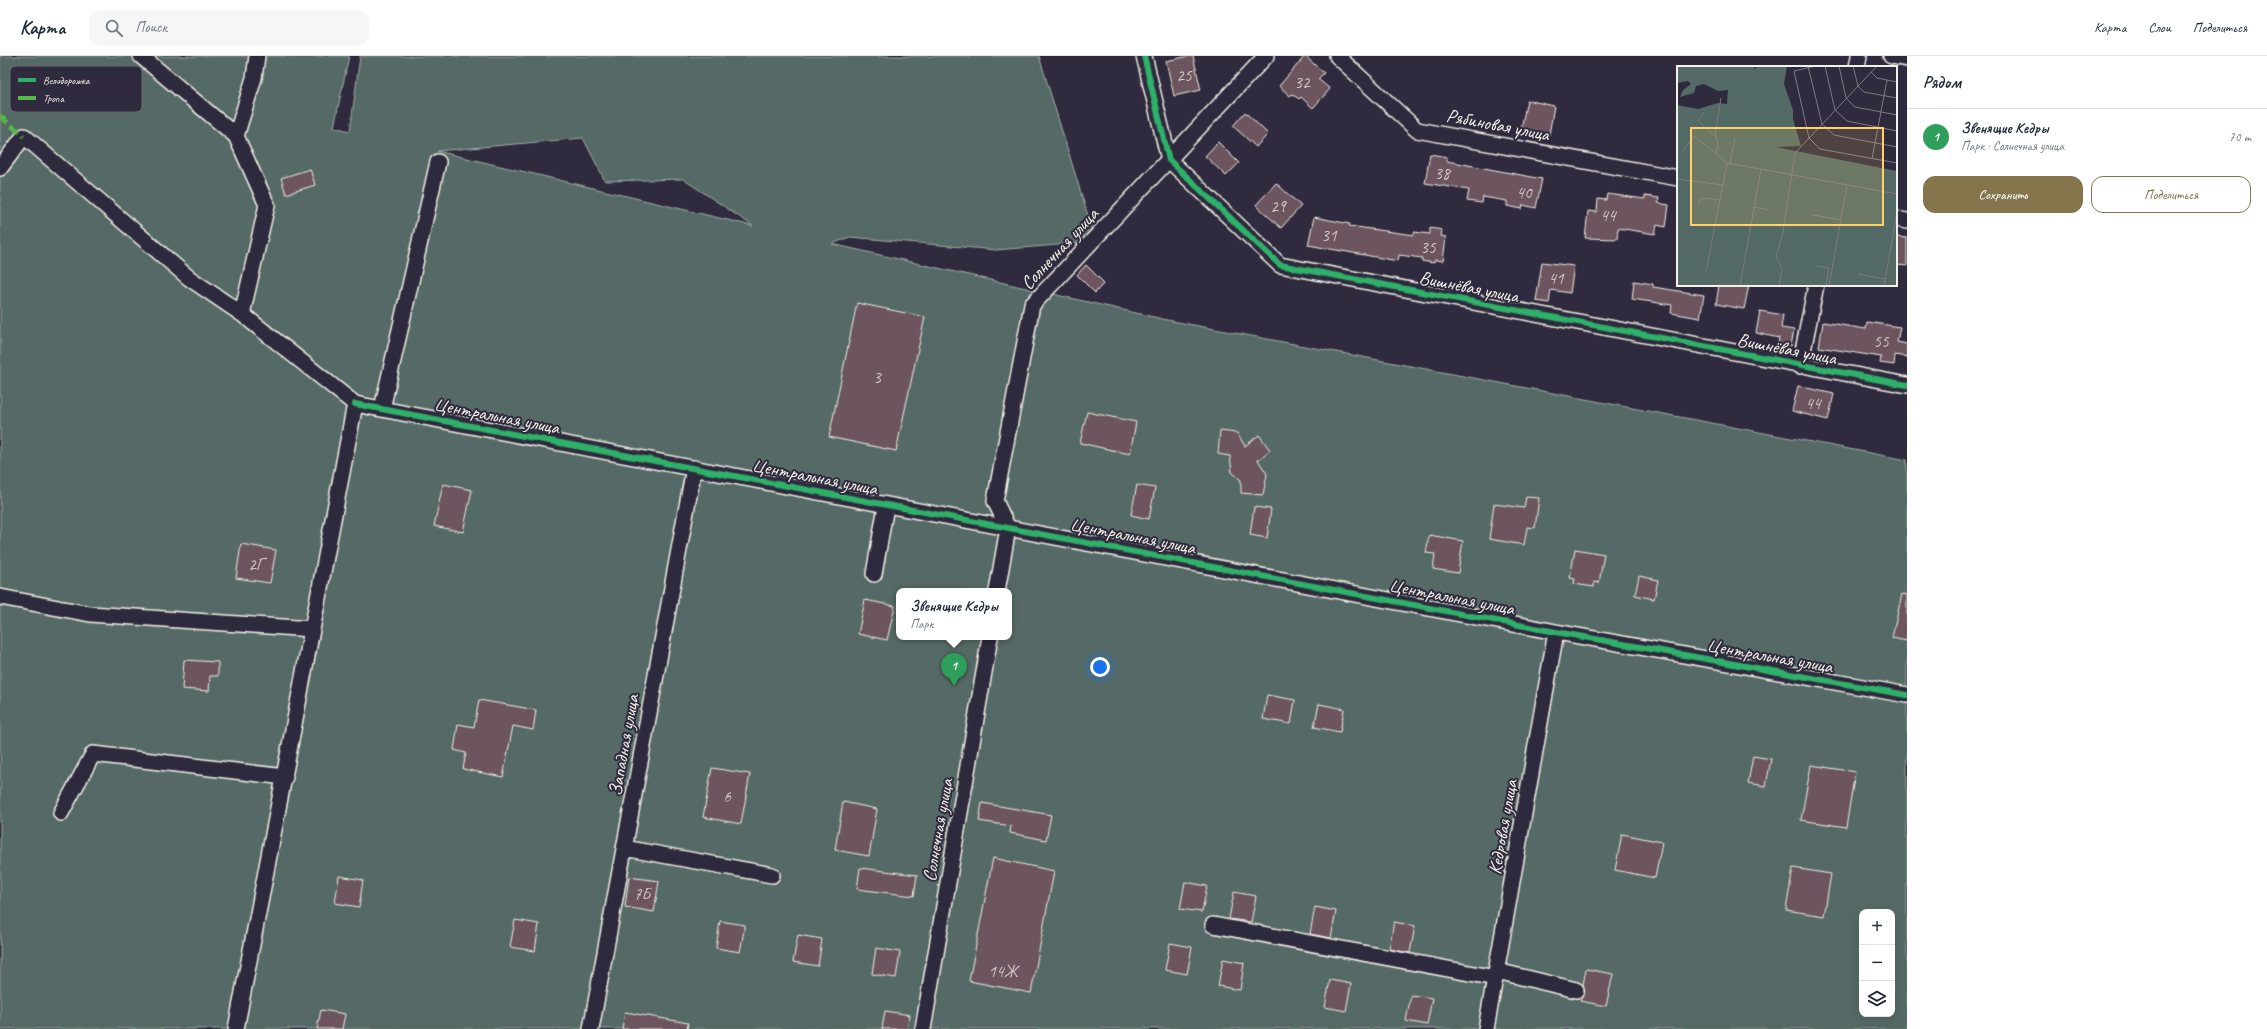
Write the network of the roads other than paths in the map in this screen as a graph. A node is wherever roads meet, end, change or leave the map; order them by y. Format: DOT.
graph roads {
  1 [pos="142,56"];
  2 [pos="256,56"];
  3 [pos="1144,56"];
  4 [pos="1266,56"];
  5 [pos="1336,56"];
  6 [pos="1859,56"];
  7 [pos="1891,56"];
  8 [pos="1907,59"];
  9 [pos="1856,66"];
  10 [pos="236,136"];
  11 [pos="1169,160"];
  12 [pos="438,162"];
  13 [pos="0,168"];
  14 [pos="1677,178"];
  15 [pos="1897,219"];
  16 [pos="1907,221"];
  17 [pos="1816,286"];
  18 [pos="242,314"];
  19 [pos="1800,366"];
  20 [pos="1907,385"];
  21 [pos="355,404"];
  22 [pos="382,409"];
  23 [pos="694,468"];
  24 [pos="886,506"];
  25 [pos="1008,528"];
  26 [pos="874,574"];
  27 [pos="998,588"];
  28 [pos="0,597"];
  29 [pos="312,630"];
  30 [pos="1556,632"];
  31 [pos="989,640"];
  32 [pos="1907,694"];
  33 [pos="285,777"];
  34 [pos="61,813"];
  35 [pos="624,848"];
  36 [pos="772,875"];
  37 [pos="1213,925"];
  38 [pos="1497,975"];
  39 [pos="1576,990"];
  40 [pos="236,1029"];
  41 [pos="591,1029"];
  42 [pos="923,1029"];
  43 [pos="1486,1029"];
  1 -- 10 [label="street"];
  2 -- 10 [label="street"];
  3 -- 11 [label="street"];
  4 -- 11 [label="street, Солнечная улица"];
  5 -- 14 [label="street, Рябиновая улица"];
  6 -- 9 [label="street"];
  7 -- 8 [label="street"];
  10 -- 18 [label="street"];
  11 -- 19 [label="street, Вишнёвая улица"];
  11 -- 25 [label="street, Солнечная улица"];
  12 -- 22 [label="street"];
  13 -- 18 [label="street"];
  15 -- 16 [label="street"];
  17 -- 19 [label="street"];
  18 -- 21 [label="street"];
  19 -- 20 [label="street, Вишнёвая улица"];
  21 -- 22 [label="street, Центральная улица"];
  21 -- 29 [label="street"];
  22 -- 23 [label="street, Центральная улица"];
  23 -- 24 [label="street, Центральная улица"];
  23 -- 35 [label="street, Западная улица"];
  24 -- 25 [label="street, Центральная улица"];
  24 -- 26 [label="street"];
  25 -- 27 [label="street"];
  25 -- 30 [label="street, Центральная улица"];
  28 -- 29 [label="street"];
  29 -- 33 [label="street"];
  30 -- 32 [label="street, Центральная улица"];
  30 -- 38 [label="street, Кедровая улица"];
  31 -- 42 [label="street, Солнечная улица"];
  33 -- 34 [label="street"];
  33 -- 40 [label="street"];
  35 -- 36 [label="street"];
  35 -- 41 [label="street, Западная улица"];
  37 -- 38 [label="street"];
  38 -- 39 [label="street"];
  38 -- 43 [label="street, Кедровая улица"];
}
